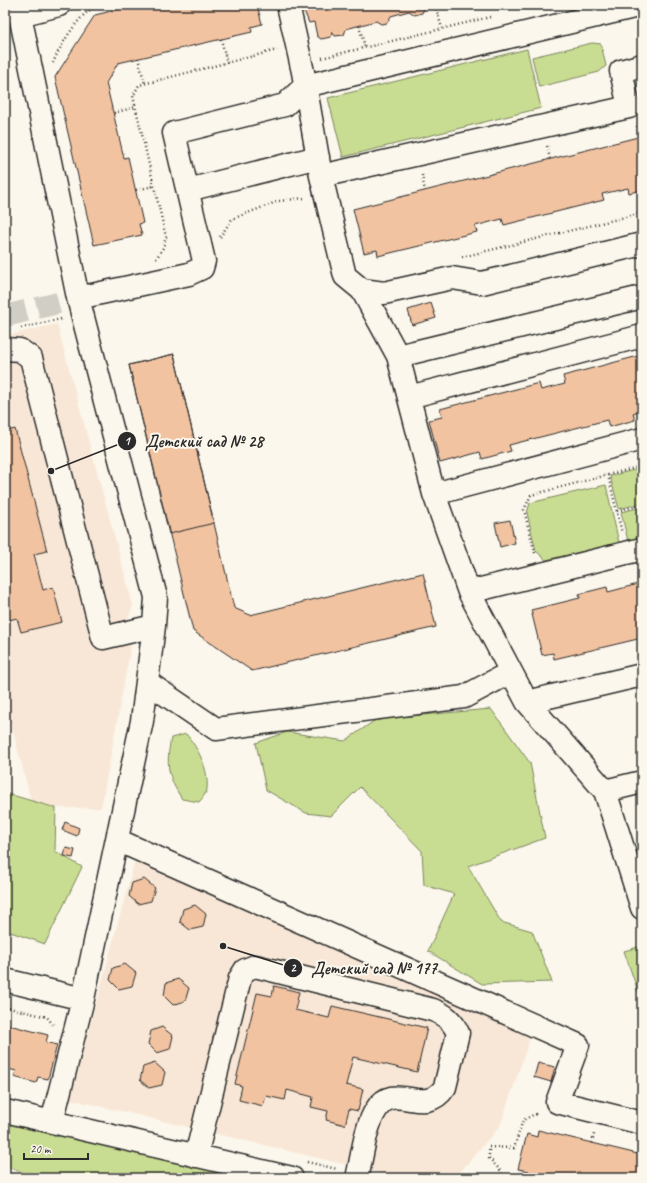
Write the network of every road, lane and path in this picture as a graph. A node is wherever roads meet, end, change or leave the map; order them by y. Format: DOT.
graph roads {
  1 [pos="60,5"];
  2 [pos="108,5"];
  3 [pos="288,5"];
  4 [pos="435,5"];
  5 [pos="642,5"];
  6 [pos="19,10"];
  7 [pos="493,16"];
  8 [pos="359,26"];
  9 [pos="442,28"];
  10 [pos="221,39"];
  11 [pos="365,47"];
  12 [pos="316,53"];
  13 [pos="138,58"];
  14 [pos="227,63"];
  15 [pos="642,65"];
  16 [pos="50,69"];
  17 [pos="145,84"];
  18 [pos="305,86"];
  19 [pos="136,107"];
  20 [pos="114,113"];
  21 [pos="420,167"];
  22 [pos="321,176"];
  23 [pos="154,186"];
  24 [pos="136,190"];
  25 [pos="188,190"];
  26 [pos="425,191"];
  27 [pos="642,213"];
  28 [pos="642,244"];
  29 [pos="459,257"];
  30 [pos="156,260"];
  31 [pos="162,260"];
  32 [pos="204,261"];
  33 [pos="362,290"];
  34 [pos="642,297"];
  35 [pos="78,298"];
  36 [pos="642,336"];
  37 [pos="5,350"];
  38 [pos="398,356"];
  39 [pos="409,397"];
  40 [pos="642,439"];
  41 [pos="642,466"];
  42 [pos="608,475"];
  43 [pos="434,494"];
  44 [pos="642,505"];
  45 [pos="617,511"];
  46 [pos="624,537"];
  47 [pos="642,549"];
  48 [pos="535,555"];
  49 [pos="469,592"];
  50 [pos="154,626"];
  51 [pos="512,672"];
  52 [pos="642,675"];
  53 [pos="147,682"];
  54 [pos="527,702"];
  55 [pos="642,782"];
  56 [pos="605,791"];
  57 [pos="117,840"];
  58 [pos="642,908"];
  59 [pos="5,980"];
  60 [pos="83,999"];
  61 [pos="5,1007"];
  62 [pos="57,1031"];
  63 [pos="5,1111"];
  64 [pos="52,1122"];
  65 [pos="642,1123"];
  66 [pos="596,1129"];
  67 [pos="592,1143"];
  68 [pos="514,1148"];
  69 [pos="196,1156"];
  70 [pos="292,1178"];
  71 [pos="357,1178"];
  72 [pos="503,1178"];
  1 -- 6 [label="street"];
  2 -- 16 [label="path"];
  3 -- 18 [label="street"];
  4 -- 9 [label="path"];
  5 -- 18 [label="street"];
  6 -- 35 [label="street"];
  7 -- 9 [label="path"];
  8 -- 11 [label="path"];
  9 -- 11 [label="path"];
  10 -- 14 [label="path"];
  11 -- 12 [label="path"];
  13 -- 17 [label="path"];
  15 -- 22 [label="street"];
  18 -- 22 [label="street"];
  18 -- 25 [label="street"];
  19 -- 20 [label="path"];
  21 -- 26 [label="path"];
  22 -- 25 [label="street"];
  22 -- 32 [label="path"];
  22 -- 33 [label="street"];
  23 -- 24 [label="path"];
  25 -- 32 [label="street"];
  27 -- 29 [label="path"];
  28 -- 33 [label="street"];
  30 -- 31 [label="path"];
  32 -- 35 [label="street"];
  33 -- 38 [label="street"];
  34 -- 38 [label="street"];
  35 -- 50 [label="street"];
  36 -- 39 [label="street"];
  37 -- 50 [label="street"];
  38 -- 39 [label="street"];
  39 -- 43 [label="street"];
  40 -- 43 [label="street"];
  41 -- 42 [label="path"];
  42 -- 45 [label="path"];
  42 -- 48 [label="path"];
  43 -- 49 [label="street"];
  44 -- 45 [label="path"];
  45 -- 46 [label="path"];
  47 -- 49 [label="street"];
  49 -- 51 [label="street"];
  50 -- 53 [label="street"];
  51 -- 53 [label="street"];
  51 -- 54 [label="street"];
  52 -- 54 [label="street"];
  53 -- 57 [label="street"];
  54 -- 56 [label="street"];
  55 -- 56 [label="street"];
  56 -- 58 [label="street"];
  57 -- 60 [label="street"];
  57 -- 65 [label="street"];
  59 -- 60 [label="street"];
  60 -- 64 [label="street"];
  61 -- 62 [label="path"];
  63 -- 64 [label="street"];
  64 -- 69 [label="street"];
  66 -- 67 [label="path"];
  68 -- 72 [label="path"];
  69 -- 70 [label="street"];
  69 -- 71 [label="street"];
}
